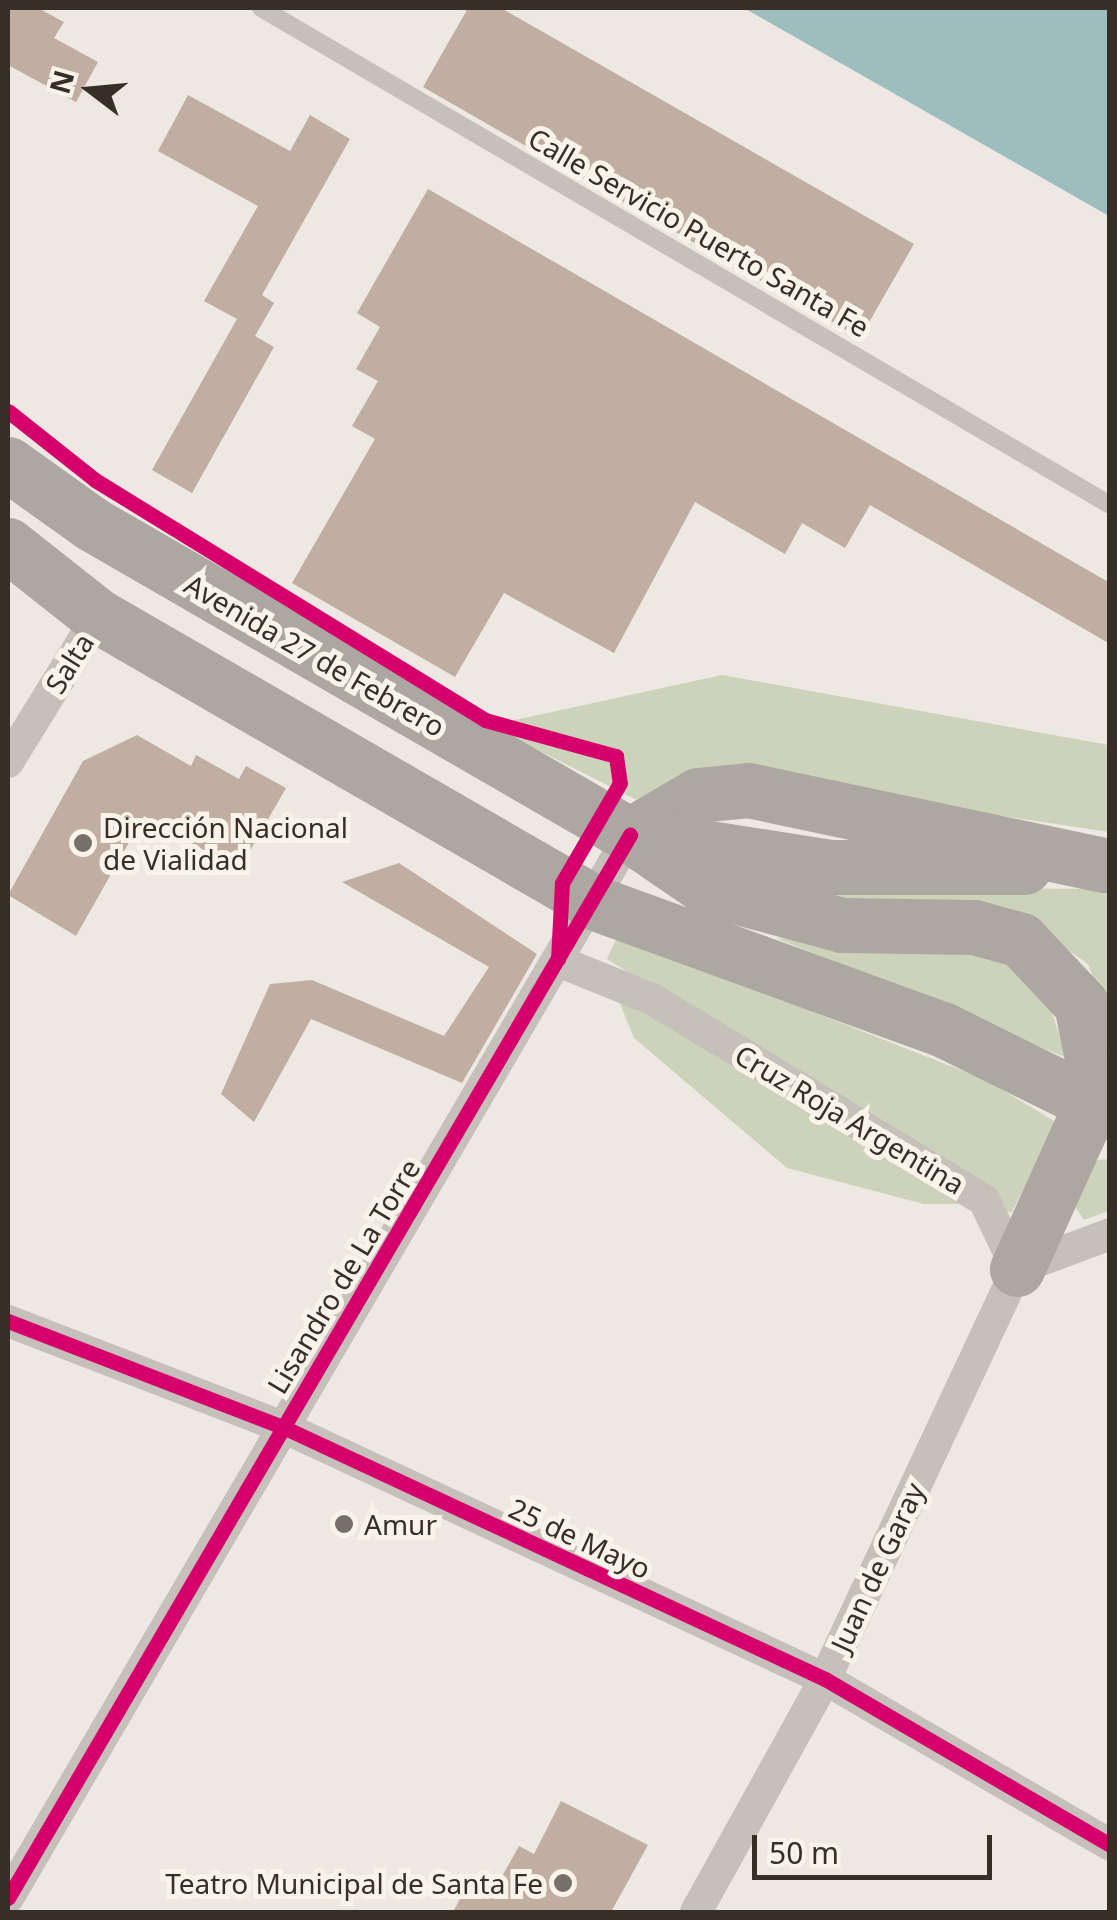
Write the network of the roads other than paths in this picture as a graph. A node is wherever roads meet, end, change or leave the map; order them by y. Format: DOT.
graph roads {
  1 [pos="261,8"];
  2 [pos="8,464"];
  3 [pos="1110,505"];
  4 [pos="8,544"];
  5 [pos="98,616"];
  6 [pos="8,762"];
  7 [pos="630,835"];
  8 [pos="1107,866"];
  9 [pos="595,903"];
  10 [pos="558,961"];
  11 [pos="1103,1112"];
  12 [pos="1110,1234"];
  13 [pos="1017,1269"];
  14 [pos="8,1320"];
  15 [pos="283,1427"];
  16 [pos="825,1679"];
  17 [pos="1110,1846"];
  18 [pos="8,1899"];
  19 [pos="28,1912"];
  20 [pos="696,1912"];
  1 -- 3 [label="lane, Calle Servicio Puerto Santa Fe"];
  2 -- 7 [label="highway, Avenida 27 de Febrero"];
  4 -- 5 [label="highway"];
  5 -- 6 [label="street, Salta"];
  5 -- 9 [label="highway"];
  7 -- 8 [label="highway"];
  7 -- 9 [label="street, Lisandro de La Torre"];
  7 -- 11 [label="highway, Avenida 27 de Febrero"];
  9 -- 10 [label="street, Lisandro de La Torre"];
  9 -- 11 [label="highway"];
  10 -- 13 [label="street, Cruz Roja Argentina"];
  10 -- 15 [label="street, Lisandro de La Torre"];
  11 -- 13 [label="highway"];
  12 -- 13 [label="street"];
  13 -- 16 [label="street, Juan de Garay"];
  14 -- 15 [label="street, 25 de Mayo"];
  15 -- 16 [label="street, 25 de Mayo"];
  15 -- 18 [label="street, Lisandro de La Torre"];
  16 -- 17 [label="street, 25 de Mayo"];
  16 -- 20 [label="street, Juan de Garay"];
  18 -- 19 [label="street"];
}
